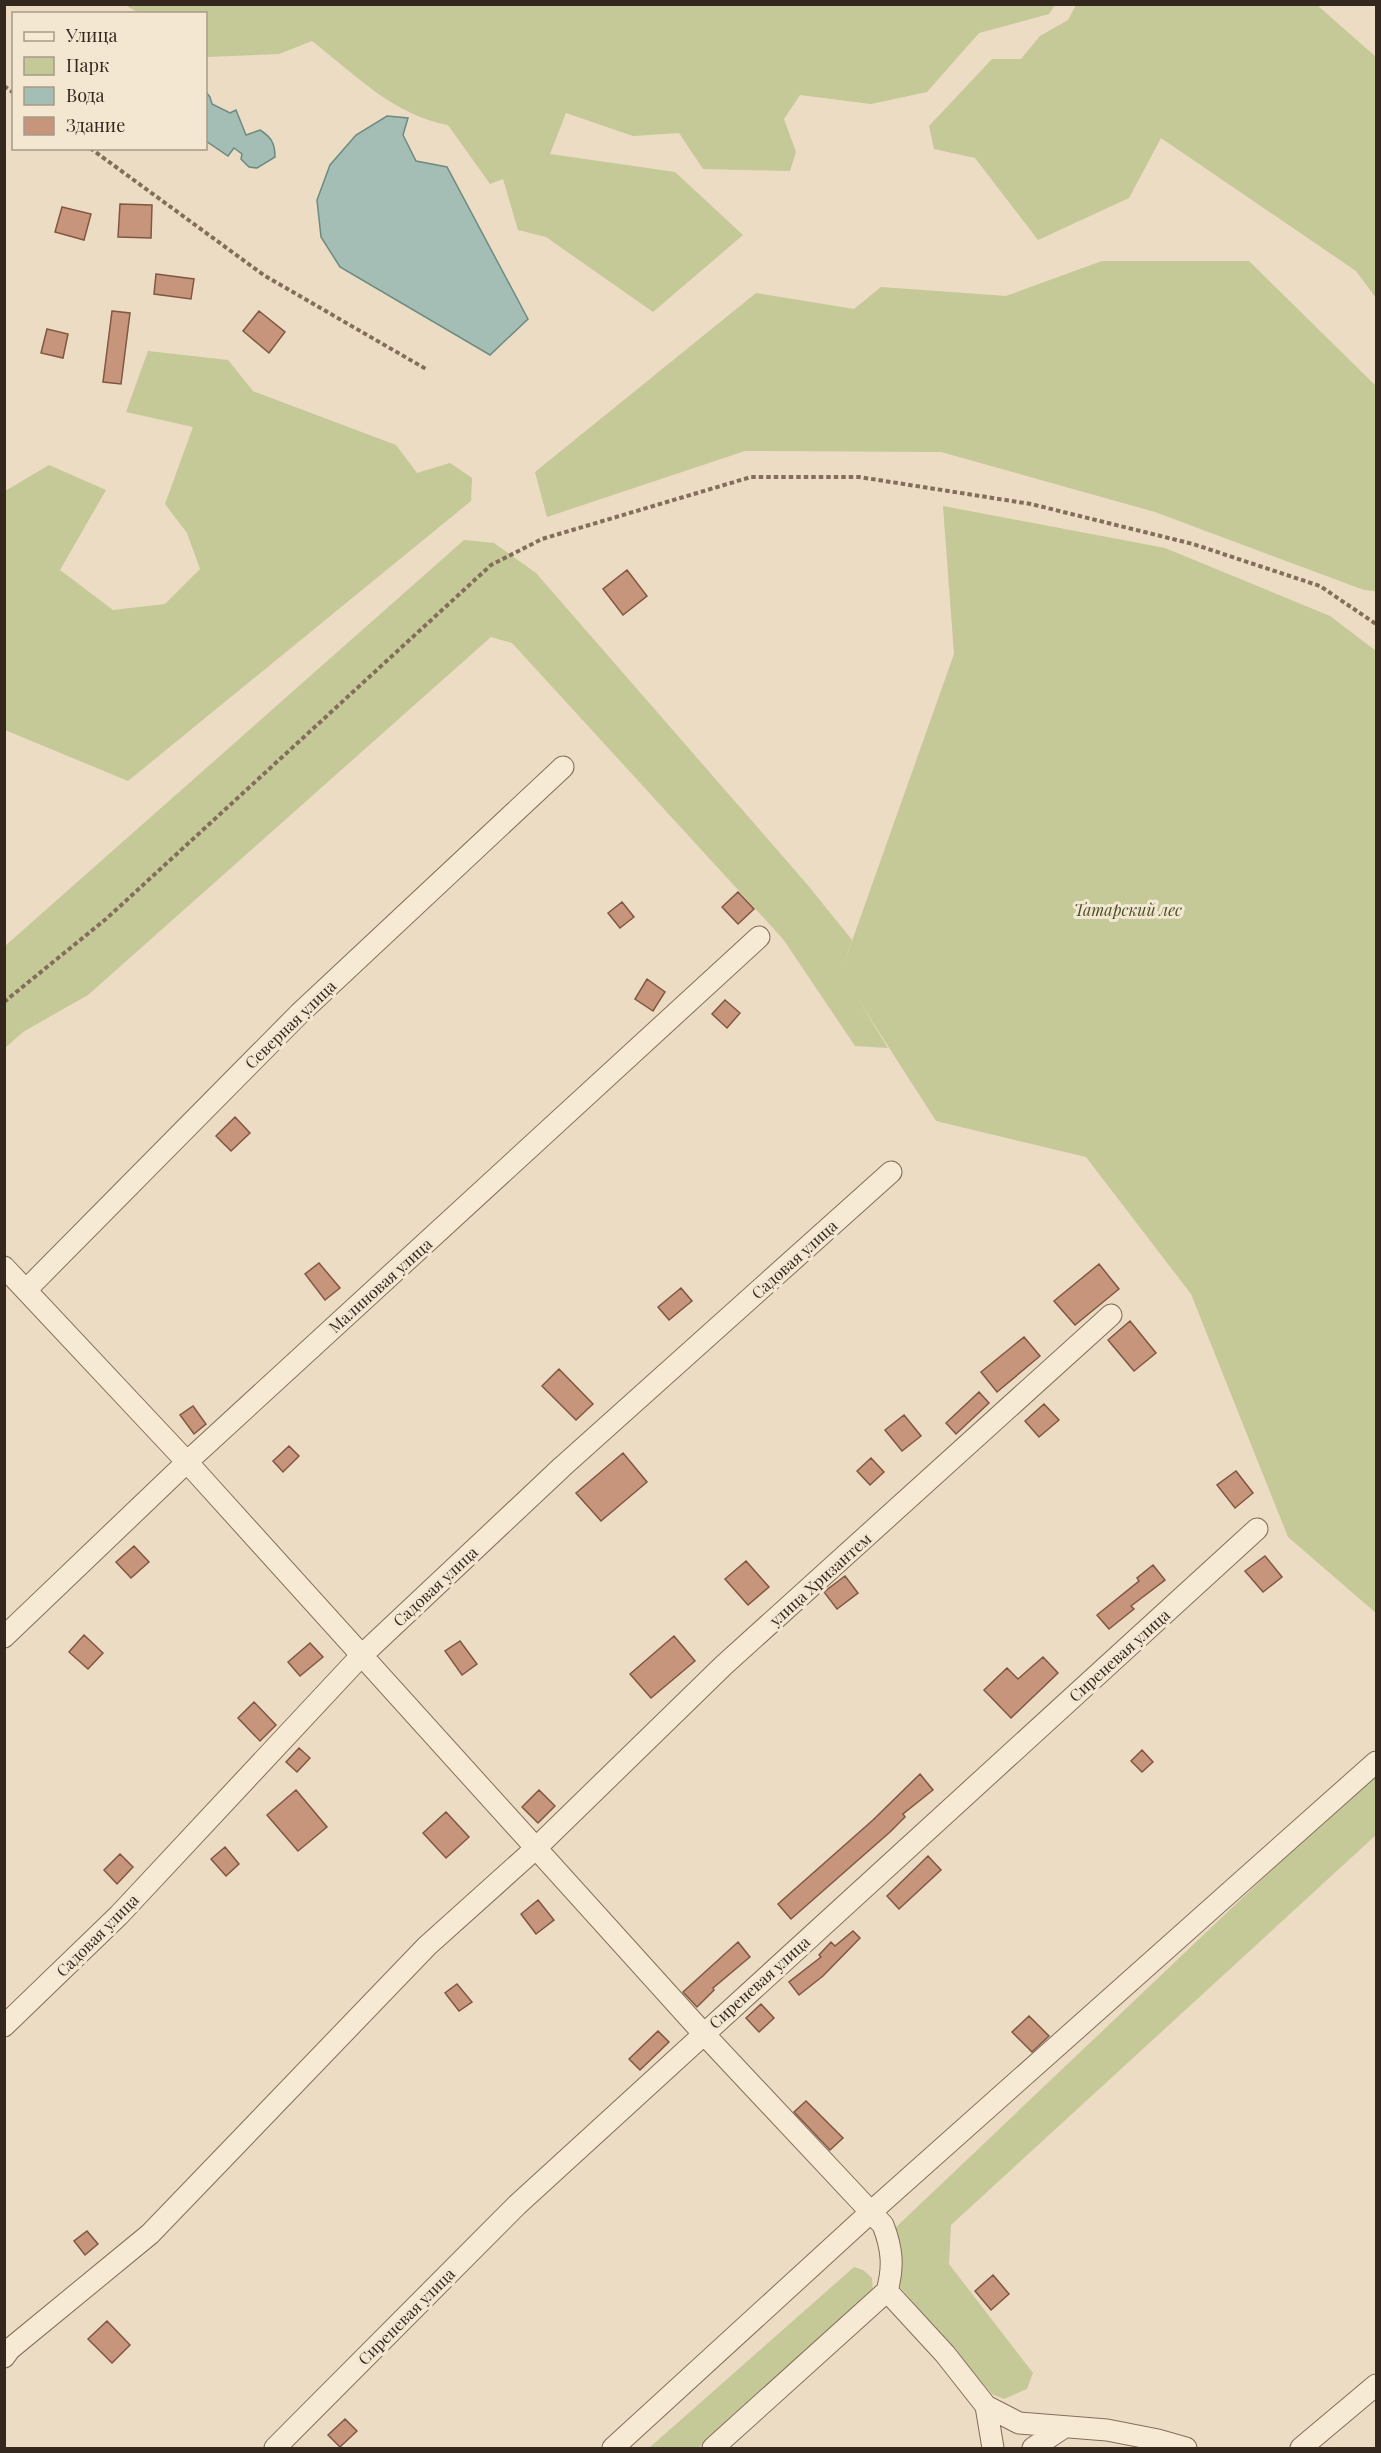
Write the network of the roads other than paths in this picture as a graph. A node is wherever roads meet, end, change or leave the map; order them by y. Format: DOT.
graph roads {
  1 [pos="563,767"];
  2 [pos="759,937"];
  3 [pos="891,1172"];
  4 [pos="4,1267"];
  5 [pos="26,1290"];
  6 [pos="1111,1315"];
  7 [pos="187,1462"];
  8 [pos="1257,1529"];
  9 [pos="4,1636"];
  10 [pos="360,1657"];
  11 [pos="1377,1762"];
  12 [pos="535,1849"];
  13 [pos="4,2026"];
  14 [pos="704,2033"];
  15 [pos="872,2211"];
  16 [pos="887,2291"];
  17 [pos="4,2356"];
  18 [pos="1377,2385"];
  19 [pos="986,2406"];
  20 [pos="1063,2428"];
  21 [pos="1093,2430"];
  22 [pos="275,2448"];
  23 [pos="613,2448"];
  24 [pos="713,2448"];
  25 [pos="993,2448"];
  26 [pos="1033,2448"];
  27 [pos="1119,2448"];
  28 [pos="1186,2448"];
  29 [pos="1301,2448"];
  1 -- 5 [label="street, Северная улица"];
  2 -- 7 [label="street, Малиновая улица"];
  3 -- 10 [label="street, Садовая улица"];
  4 -- 5 [label="street"];
  5 -- 7 [label="street"];
  6 -- 12 [label="street, улица Хризантем"];
  7 -- 9 [label="street, Малиновая улица"];
  7 -- 10 [label="street"];
  8 -- 14 [label="street, Сиреневая улица"];
  10 -- 12 [label="street"];
  10 -- 13 [label="street, Садовая улица"];
  11 -- 15 [label="street"];
  12 -- 14 [label="street"];
  12 -- 17 [label="street, улица Хризантем"];
  14 -- 15 [label="street"];
  14 -- 22 [label="street, Сиреневая улица"];
  15 -- 16 [label="street"];
  15 -- 23 [label="street"];
  16 -- 19 [label="street"];
  16 -- 24 [label="street"];
  18 -- 29 [label="street"];
  19 -- 20 [label="street"];
  19 -- 25 [label="street"];
  20 -- 21 [label="street"];
  20 -- 26 [label="street"];
  21 -- 27 [label="street"];
  21 -- 28 [label="street"];
}
